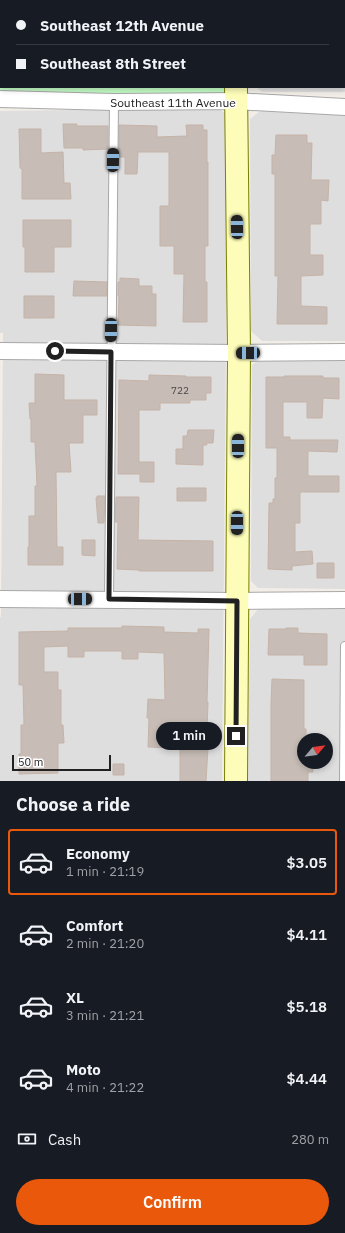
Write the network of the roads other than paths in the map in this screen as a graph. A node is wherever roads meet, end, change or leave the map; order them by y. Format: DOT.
graph roads {
  1 [pos="235,94"];
  2 [pos="0,99"];
  3 [pos="114,102"];
  4 [pos="345,107"];
  5 [pos="0,351"];
  6 [pos="111,352"];
  7 [pos="345,352"];
  8 [pos="238,353"];
  9 [pos="0,599"];
  10 [pos="109,599"];
  11 [pos="345,600"];
  12 [pos="237,601"];
  13 [pos="345,646"];
  14 [pos="236,781"];
  15 [pos="344,781"];
  1 -- 3 [label="street, Southeast 11th Avenue"];
  1 -- 4 [label="street, Southeast 11th Avenue"];
  1 -- 8 [label="street"];
  2 -- 3 [label="street, Southeast 11th Avenue"];
  3 -- 6 [label="lane"];
  5 -- 6 [label="street"];
  6 -- 8 [label="street"];
  6 -- 10 [label="lane"];
  7 -- 8 [label="street"];
  8 -- 12 [label="street"];
  9 -- 10 [label="street"];
  10 -- 12 [label="street"];
  11 -- 12 [label="street"];
  12 -- 14 [label="street"];
  13 -- 15 [label="lane"];
}
